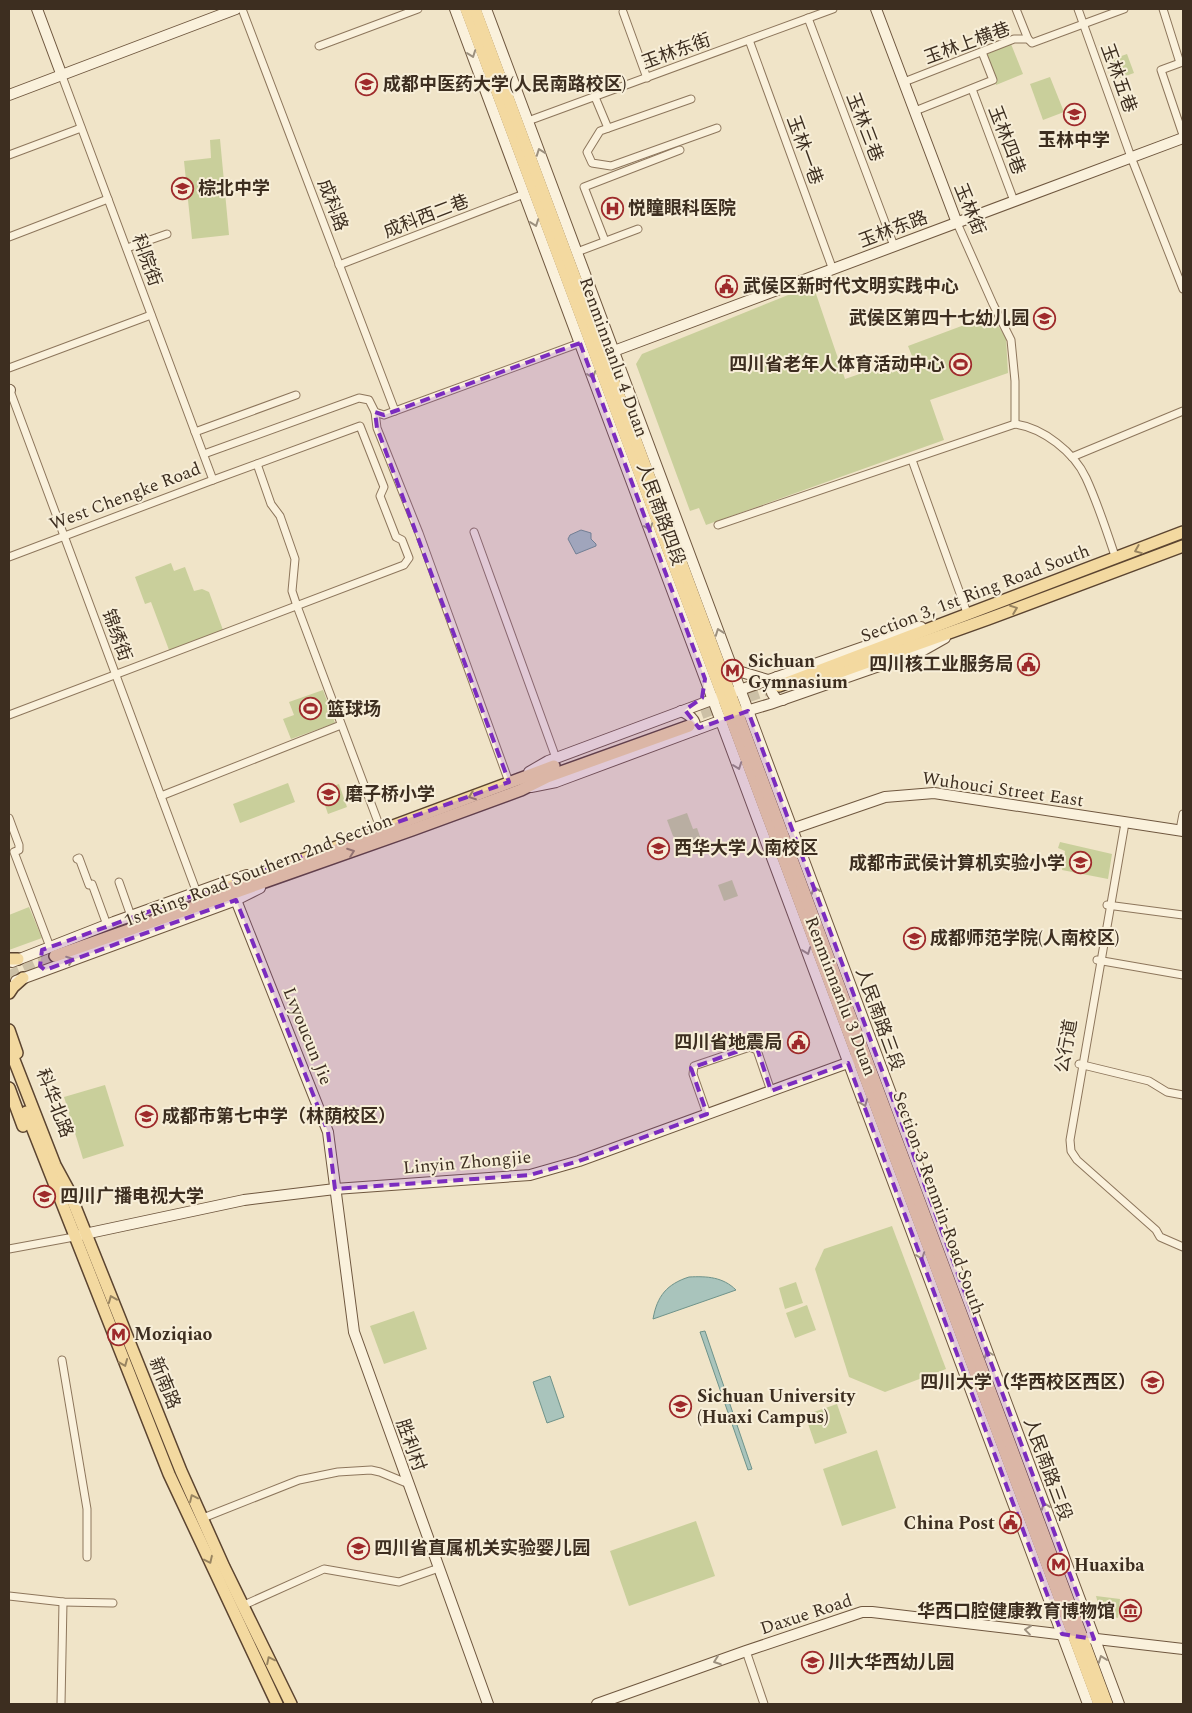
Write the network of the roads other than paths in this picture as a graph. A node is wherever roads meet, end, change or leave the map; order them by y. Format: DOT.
graph roads {
  1 [pos="37,9"];
  2 [pos="236,9"];
  3 [pos="242,9"];
  4 [pos="418,9"];
  5 [pos="455,9"];
  6 [pos="466,9"];
  7 [pos="475,9"];
  8 [pos="486,9"];
  9 [pos="833,9"];
  10 [pos="876,9"];
  11 [pos="1016,9"];
  12 [pos="1078,9"];
  13 [pos="1124,9"];
  14 [pos="1163,9"];
  15 [pos="623,12"];
  16 [pos="808,18"];
  17 [pos="1084,24"];
  18 [pos="1028,39"];
  19 [pos="749,40"];
  20 [pos="319,46"];
  21 [pos="982,52"];
  22 [pos="62,76"];
  23 [pos="646,78"];
  24 [pos="904,82"];
  25 [pos="972,88"];
  26 [pos="9,95"];
  27 [pos="595,97"];
  28 [pos="692,99"];
  29 [pos="915,111"];
  30 [pos="528,121"];
  31 [pos="81,128"];
  32 [pos="608,128"];
  33 [pos="717,128"];
  34 [pos="1183,136"];
  35 [pos="680,150"];
  36 [pos="9,155"];
  37 [pos="1131,157"];
  38 [pos="524,194"];
  39 [pos="108,199"];
  40 [pos="1014,201"];
  41 [pos="957,223"];
  42 [pos="638,229"];
  43 [pos="167,234"];
  44 [pos="9,237"];
  45 [pos="605,241"];
  46 [pos="894,246"];
  47 [pos="126,248"];
  48 [pos="577,252"];
  49 [pos="339,265"];
  50 [pos="832,270"];
  51 [pos="1183,289"];
  52 [pos="151,315"];
  53 [pos="580,343"];
  54 [pos="614,351"];
  55 [pos="9,368"];
  56 [pos="9,390"];
  57 [pos="296,395"];
  58 [pos="395,411"];
  59 [pos="1183,411"];
  60 [pos="375,412"];
  61 [pos="1015,424"];
  62 [pos="195,432"];
  63 [pos="204,454"];
  64 [pos="1072,457"];
  65 [pos="912,460"];
  66 [pos="257,464"];
  67 [pos="213,480"];
  68 [pos="718,525"];
  69 [pos="474,532"];
  70 [pos="1183,532"];
  71 [pos="64,536"];
  72 [pos="1183,547"];
  73 [pos="9,557"];
  74 [pos="1116,559"];
  75 [pos="297,606"];
  76 [pos="968,612"];
  77 [pos="730,662"];
  78 [pos="115,674"];
  79 [pos="705,679"];
  80 [pos="778,687"];
  81 [pos="726,695"];
  82 [pos="770,704"];
  83 [pos="9,715"];
  84 [pos="734,716"];
  85 [pos="688,719"];
  86 [pos="341,725"];
  87 [pos="707,726"];
  88 [pos="757,734"];
  89 [pos="726,736"];
  90 [pos="556,758"];
  91 [pos="516,784"];
  92 [pos="160,796"];
  93 [pos="1183,814"];
  94 [pos="9,818"];
  95 [pos="1123,823"];
  96 [pos="381,830"];
  97 [pos="792,830"];
  98 [pos="1182,831"];
  99 [pos="77,859"];
  100 [pos="286,870"];
  101 [pos="119,882"];
  102 [pos="197,893"];
  103 [pos="236,900"];
  104 [pos="1108,905"];
  105 [pos="1183,915"];
  106 [pos="132,916"];
  107 [pos="110,921"];
  108 [pos="51,951"];
  109 [pos="1099,960"];
  110 [pos="12,961"];
  111 [pos="45,970"];
  112 [pos="1183,974"];
  113 [pos="23,978"];
  114 [pos="9,985"];
  115 [pos="9,993"];
  116 [pos="9,1030"];
  117 [pos="9,1042"];
  118 [pos="13,1050"];
  119 [pos="862,1058"];
  120 [pos="1081,1064"];
  121 [pos="13,1070"];
  122 [pos="9,1088"];
  123 [pos="771,1091"];
  124 [pos="1183,1094"];
  125 [pos="707,1114"];
  126 [pos="68,1188"];
  127 [pos="335,1188"];
  128 [pos="57,1193"];
  129 [pos="80,1235"];
  130 [pos="1183,1247"];
  131 [pos="9,1249"];
  132 [pos="62,1360"];
  133 [pos="408,1484"];
  134 [pos="203,1518"];
  135 [pos="87,1556"];
  136 [pos="439,1568"];
  137 [pos="9,1596"];
  138 [pos="63,1602"];
  139 [pos="112,1603"];
  140 [pos="244,1605"];
  141 [pos="1078,1636"];
  142 [pos="1183,1649"];
  143 [pos="746,1651"];
  144 [pos="61,1704"];
  145 [pos="277,1704"];
  146 [pos="291,1704"];
  147 [pos="488,1704"];
  148 [pos="597,1704"];
  149 [pos="764,1704"];
  150 [pos="1088,1704"];
  151 [pos="1099,1704"];
  152 [pos="1107,1704"];
  153 [pos="1118,1704"];
  1 -- 22 [label="street"];
  2 -- 22 [label="street"];
  3 -- 49 [label="street, 成科路"];
  4 -- 20 [label="street"];
  5 -- 38 [label="street, 人民南路四段, one-way"];
  6 -- 81 [label="main road, Renminnanlu 4 Duan"];
  7 -- 81 [label="main road, Renminnanlu 4 Duan"];
  8 -- 30 [label="street, 人民南路四段"];
  9 -- 16 [label="street, 玉林东街"];
  10 -- 24 [label="street, 玉林街"];
  11 -- 18 [label="street"];
  12 -- 17 [label="street, 玉林五巷"];
  13 -- 17 [label="street, 玉林上横巷"];
  14 -- 34 [label="street"];
  15 -- 23 [label="street"];
  16 -- 19 [label="street, 玉林东街"];
  16 -- 46 [label="street, 玉林三巷"];
  17 -- 18 [label="street, 玉林上横巷"];
  17 -- 37 [label="street, 玉林五巷"];
  18 -- 21 [label="street, 玉林上横巷"];
  19 -- 23 [label="street, 玉林东街"];
  19 -- 50 [label="street, 玉林一巷"];
  21 -- 24 [label="street, 玉林上横巷"];
  21 -- 25 [label="street"];
  22 -- 26 [label="street"];
  22 -- 31 [label="street, 科院街"];
  23 -- 27 [label="street, 玉林东街"];
  24 -- 29 [label="street, 玉林街"];
  25 -- 29 [label="street"];
  25 -- 40 [label="street, 玉林四巷"];
  27 -- 30 [label="street, 玉林东街"];
  27 -- 32 [label="street"];
  28 -- 32 [label="street"];
  29 -- 41 [label="street, 玉林街"];
  48 -- 30 [label="street, 人民南路四段, one-way"];
  31 -- 36 [label="street"];
  31 -- 39 [label="street, 科院街"];
  32 -- 33 [label="street"];
  34 -- 37 [label="street, 玉林东路"];
  35 -- 45 [label="street"];
  37 -- 40 [label="street, 玉林东路"];
  37 -- 51 [label="street, 玉林五巷"];
  38 -- 49 [label="street, 成科西二巷"];
  38 -- 53 [label="street, 人民南路四段, one-way"];
  39 -- 44 [label="street"];
  39 -- 47 [label="street, 科院街"];
  40 -- 41 [label="street, 玉林东路"];
  41 -- 46 [label="street, 玉林东路"];
  41 -- 61 [label="street, 玉林街"];
  42 -- 45 [label="street"];
  43 -- 47 [label="street"];
  45 -- 48 [label="street"];
  46 -- 50 [label="street, 玉林东路"];
  47 -- 52 [label="street, 科院街"];
  48 -- 54 [label="street, 人民南路四段"];
  49 -- 58 [label="street, 成科路"];
  50 -- 54 [label="street, 玉林东路"];
  52 -- 55 [label="street"];
  52 -- 62 [label="street, 科院街"];
  53 -- 58 [label="street"];
  53 -- 79 [label="street, 人民南路四段, one-way"];
  77 -- 54 [label="street, 人民南路四段, one-way"];
  56 -- 71 [label="street, 锦绣街"];
  57 -- 62 [label="street"];
  58 -- 60 [label="street"];
  59 -- 64 [label="street"];
  60 -- 63 [label="street, West Chengke Road"];
  60 -- 91 [label="street"];
  61 -- 64 [label="street"];
  61 -- 65 [label="street"];
  62 -- 63 [label="street, 科院街"];
  63 -- 67 [label="street, West Chengke Road"];
  64 -- 74 [label="street"];
  65 -- 68 [label="street"];
  65 -- 76 [label="street"];
  66 -- 67 [label="street"];
  66 -- 75 [label="street"];
  66 -- 75 [label="street"];
  67 -- 71 [label="street, West Chengke Road"];
  69 -- 90 [label="street"];
  70 -- 74 [label="main road, Section 3, 1st Ring Road South, one-way"];
  71 -- 73 [label="street, West Chengke Road"];
  71 -- 78 [label="street, 锦绣街"];
  80 -- 72 [label="main road, one-way"];
  74 -- 76 [label="main road, Section 3, 1st Ring Road South"];
  75 -- 78 [label="street"];
  75 -- 86 [label="street"];
  76 -- 80 [label="main road, Section 3, 1st Ring Road South"];
  77 -- 80 [label="street"];
  77 -- 81 [label="street, 人民南路四段"];
  78 -- 83 [label="street"];
  78 -- 92 [label="street, 锦绣街"];
  79 -- 81 [label="street, 人民南路四段"];
  79 -- 85 [label="street"];
  80 -- 81 [label="street, 1st Ring Road Southern 2nd Section"];
  80 -- 82 [label="street, 1st Ring Road Southern 2nd Section"];
  81 -- 84 [label="main road, Renminnanlu 4 Duan"];
  81 -- 84 [label="street, 人民南路四段"];
  81 -- 85 [label="street, 1st Ring Road Southern 2nd Section"];
  82 -- 84 [label="street, 1st Ring Road Southern 2nd Section"];
  82 -- 88 [label="street"];
  84 -- 87 [label="street, 1st Ring Road Southern 2nd Section"];
  84 -- 88 [label="street, 人民南路三段"];
  84 -- 89 [label="street, Renminnanlu 3 Duan"];
  84 -- 119 [label="main road, Section 3 Renmin Road South"];
  85 -- 87 [label="street, 1st Ring Road Southern 2nd Section"];
  85 -- 90 [label="street, 1st Ring Road Southern 2nd Section"];
  85 -- 91 [label="main road, 1st Ring Road Southern 2nd Section"];
  86 -- 92 [label="street"];
  86 -- 96 [label="street"];
  87 -- 89 [label="street"];
  88 -- 97 [label="street, 人民南路三段"];
  89 -- 119 [label="street, Renminnanlu 3 Duan, one-way"];
  90 -- 91 [label="street, 1st Ring Road Southern 2nd Section"];
  91 -- 96 [label="main road, 1st Ring Road Southern 2nd Section, one-way"];
  100 -- 91 [label="main road, 1st Ring Road Southern 2nd Section, one-way"];
  92 -- 102 [label="street, 锦绣街"];
  93 -- 98 [label="street"];
  94 -- 108 [label="street"];
  95 -- 97 [label="street, Wuhouci Street East"];
  95 -- 98 [label="street, Wuhouci Street East"];
  95 -- 104 [label="street, 公行道"];
  96 -- 100 [label="main road, 1st Ring Road Southern 2nd Section"];
  119 -- 97 [label="street, 人民南路三段, one-way"];
  99 -- 107 [label="street"];
  100 -- 102 [label="street, 1st Ring Road Southern 2nd Section"];
  100 -- 103 [label="street, 1st Ring Road Southern 2nd Section"];
  100 -- 108 [label="main road"];
  101 -- 106 [label="street"];
  102 -- 106 [label="street, 1st Ring Road Southern 2nd Section"];
  111 -- 103 [label="street, 1st Ring Road Southern 2nd Section, one-way"];
  103 -- 127 [label="street, Lvyoucun Jie"];
  104 -- 105 [label="street"];
  104 -- 109 [label="street, 公行道"];
  106 -- 107 [label="street, 1st Ring Road Southern 2nd Section"];
  107 -- 108 [label="street, 1st Ring Road Southern 2nd Section"];
  108 -- 110 [label="street, 1st Ring Road Southern 2nd Section"];
  108 -- 111 [label="street"];
  109 -- 112 [label="street"];
  109 -- 120 [label="street, 公行道"];
  111 -- 113 [label="street, 1st Ring Road Southern 2nd Section"];
  113 -- 114 [label="street, 1st Ring Road Southern 2nd Section"];
  113 -- 115 [label="main road"];
  116 -- 118 [label="main road, 科华北路"];
  117 -- 118 [label="main road"];
  118 -- 121 [label="main road, 科华北路"];
  118 -- 126 [label="main road, 科华北路"];
  119 -- 123 [label="street, Linyin Zhongjie"];
  119 -- 141 [label="main road, Section 3 Renmin Road South"];
  119 -- 141 [label="street, Renminnanlu 3 Duan, one-way"];
  120 -- 124 [label="street"];
  120 -- 130 [label="street, 公行道"];
  121 -- 126 [label="main road, 新南路"];
  121 -- 128 [label="main road, 新南路"];
  122 -- 128 [label="main road"];
  123 -- 125 [label="street, Linyin Zhongjie"];
  123 -- 125 [label="street"];
  125 -- 127 [label="street, Linyin Zhongjie"];
  126 -- 129 [label="main road, 新南路"];
  127 -- 129 [label="street, Linyin Zhongjie"];
  127 -- 133 [label="street, 胜利村"];
  128 -- 129 [label="main road, 新南路"];
  129 -- 131 [label="street"];
  134 -- 129 [label="main road, 新南路, one-way"];
  129 -- 145 [label="main road, 新南路, one-way"];
  132 -- 135 [label="street"];
  133 -- 134 [label="street"];
  133 -- 136 [label="street, 胜利村"];
  134 -- 140 [label="main road, 新南路"];
  136 -- 140 [label="street"];
  136 -- 147 [label="street, 胜利村"];
  137 -- 138 [label="street"];
  138 -- 139 [label="street"];
  138 -- 144 [label="street"];
  146 -- 140 [label="main road, 新南路, one-way"];
  141 -- 142 [label="street, Daxue Road"];
  141 -- 143 [label="street, Daxue Road, one-way"];
  141 -- 150 [label="street, Renminnanlu 3 Duan"];
  141 -- 151 [label="main road, Section 3 Renmin Road South"];
  141 -- 152 [label="main road, Section 3 Renmin Road South"];
  153 -- 141 [label="street, one-way"];
  143 -- 148 [label="street, Daxue Road, one-way"];
  143 -- 149 [label="street"];
}
